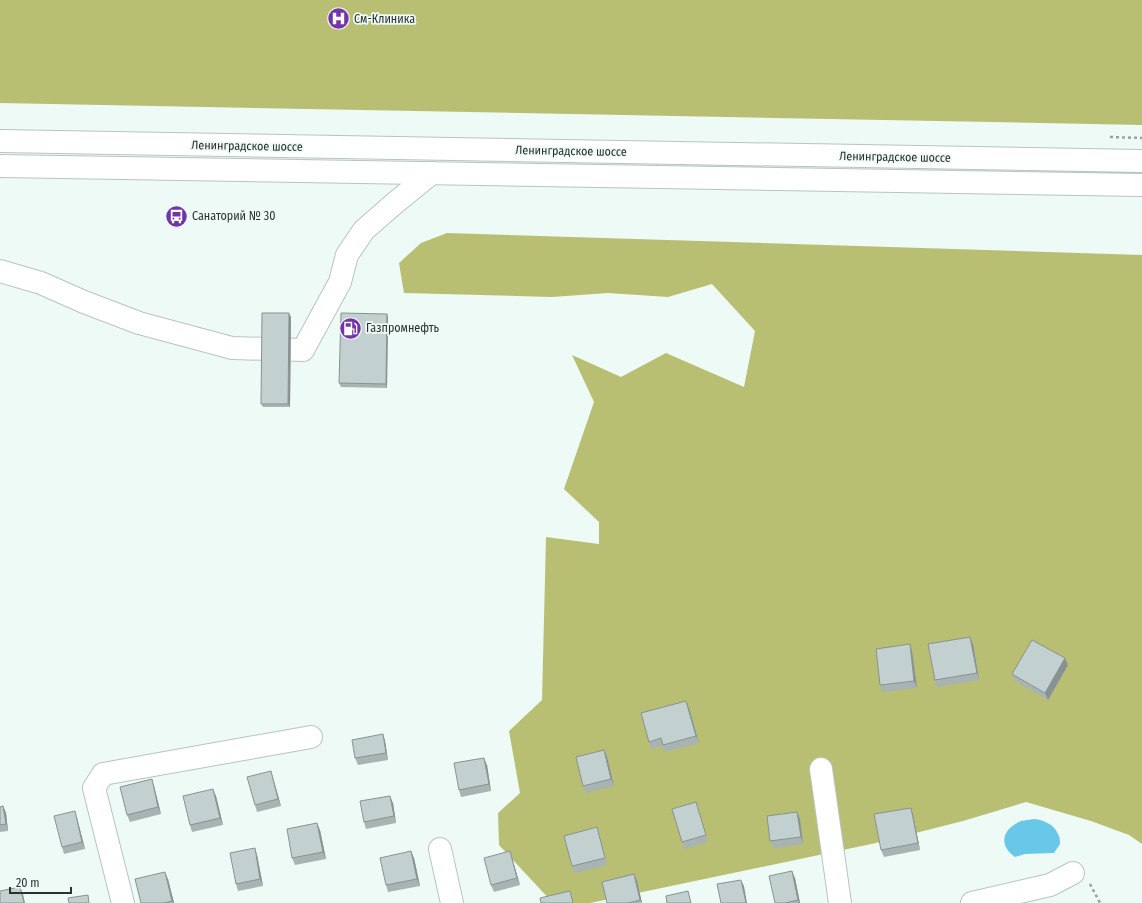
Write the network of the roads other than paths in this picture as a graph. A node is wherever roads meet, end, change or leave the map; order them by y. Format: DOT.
graph roads {
  1 [pos="0,141"];
  2 [pos="1142,161"];
  3 [pos="0,166"];
  4 [pos="432,173"];
  5 [pos="1142,185"];
  6 [pos="0,271"];
  7 [pos="311,737"];
  8 [pos="821,769"];
  9 [pos="440,849"];
  10 [pos="1073,873"];
  11 [pos="123,903"];
  12 [pos="452,903"];
  13 [pos="840,903"];
  14 [pos="972,903"];
  1 -- 2 [label="main road, Ленинградское шоссе"];
  3 -- 4 [label="main road, Ленинградское шоссе"];
  4 -- 5 [label="main road, Ленинградское шоссе"];
  4 -- 6 [label="main road"];
  7 -- 11 [label="main road"];
  8 -- 13 [label="main road"];
  9 -- 12 [label="main road"];
  10 -- 14 [label="main road"];
}
